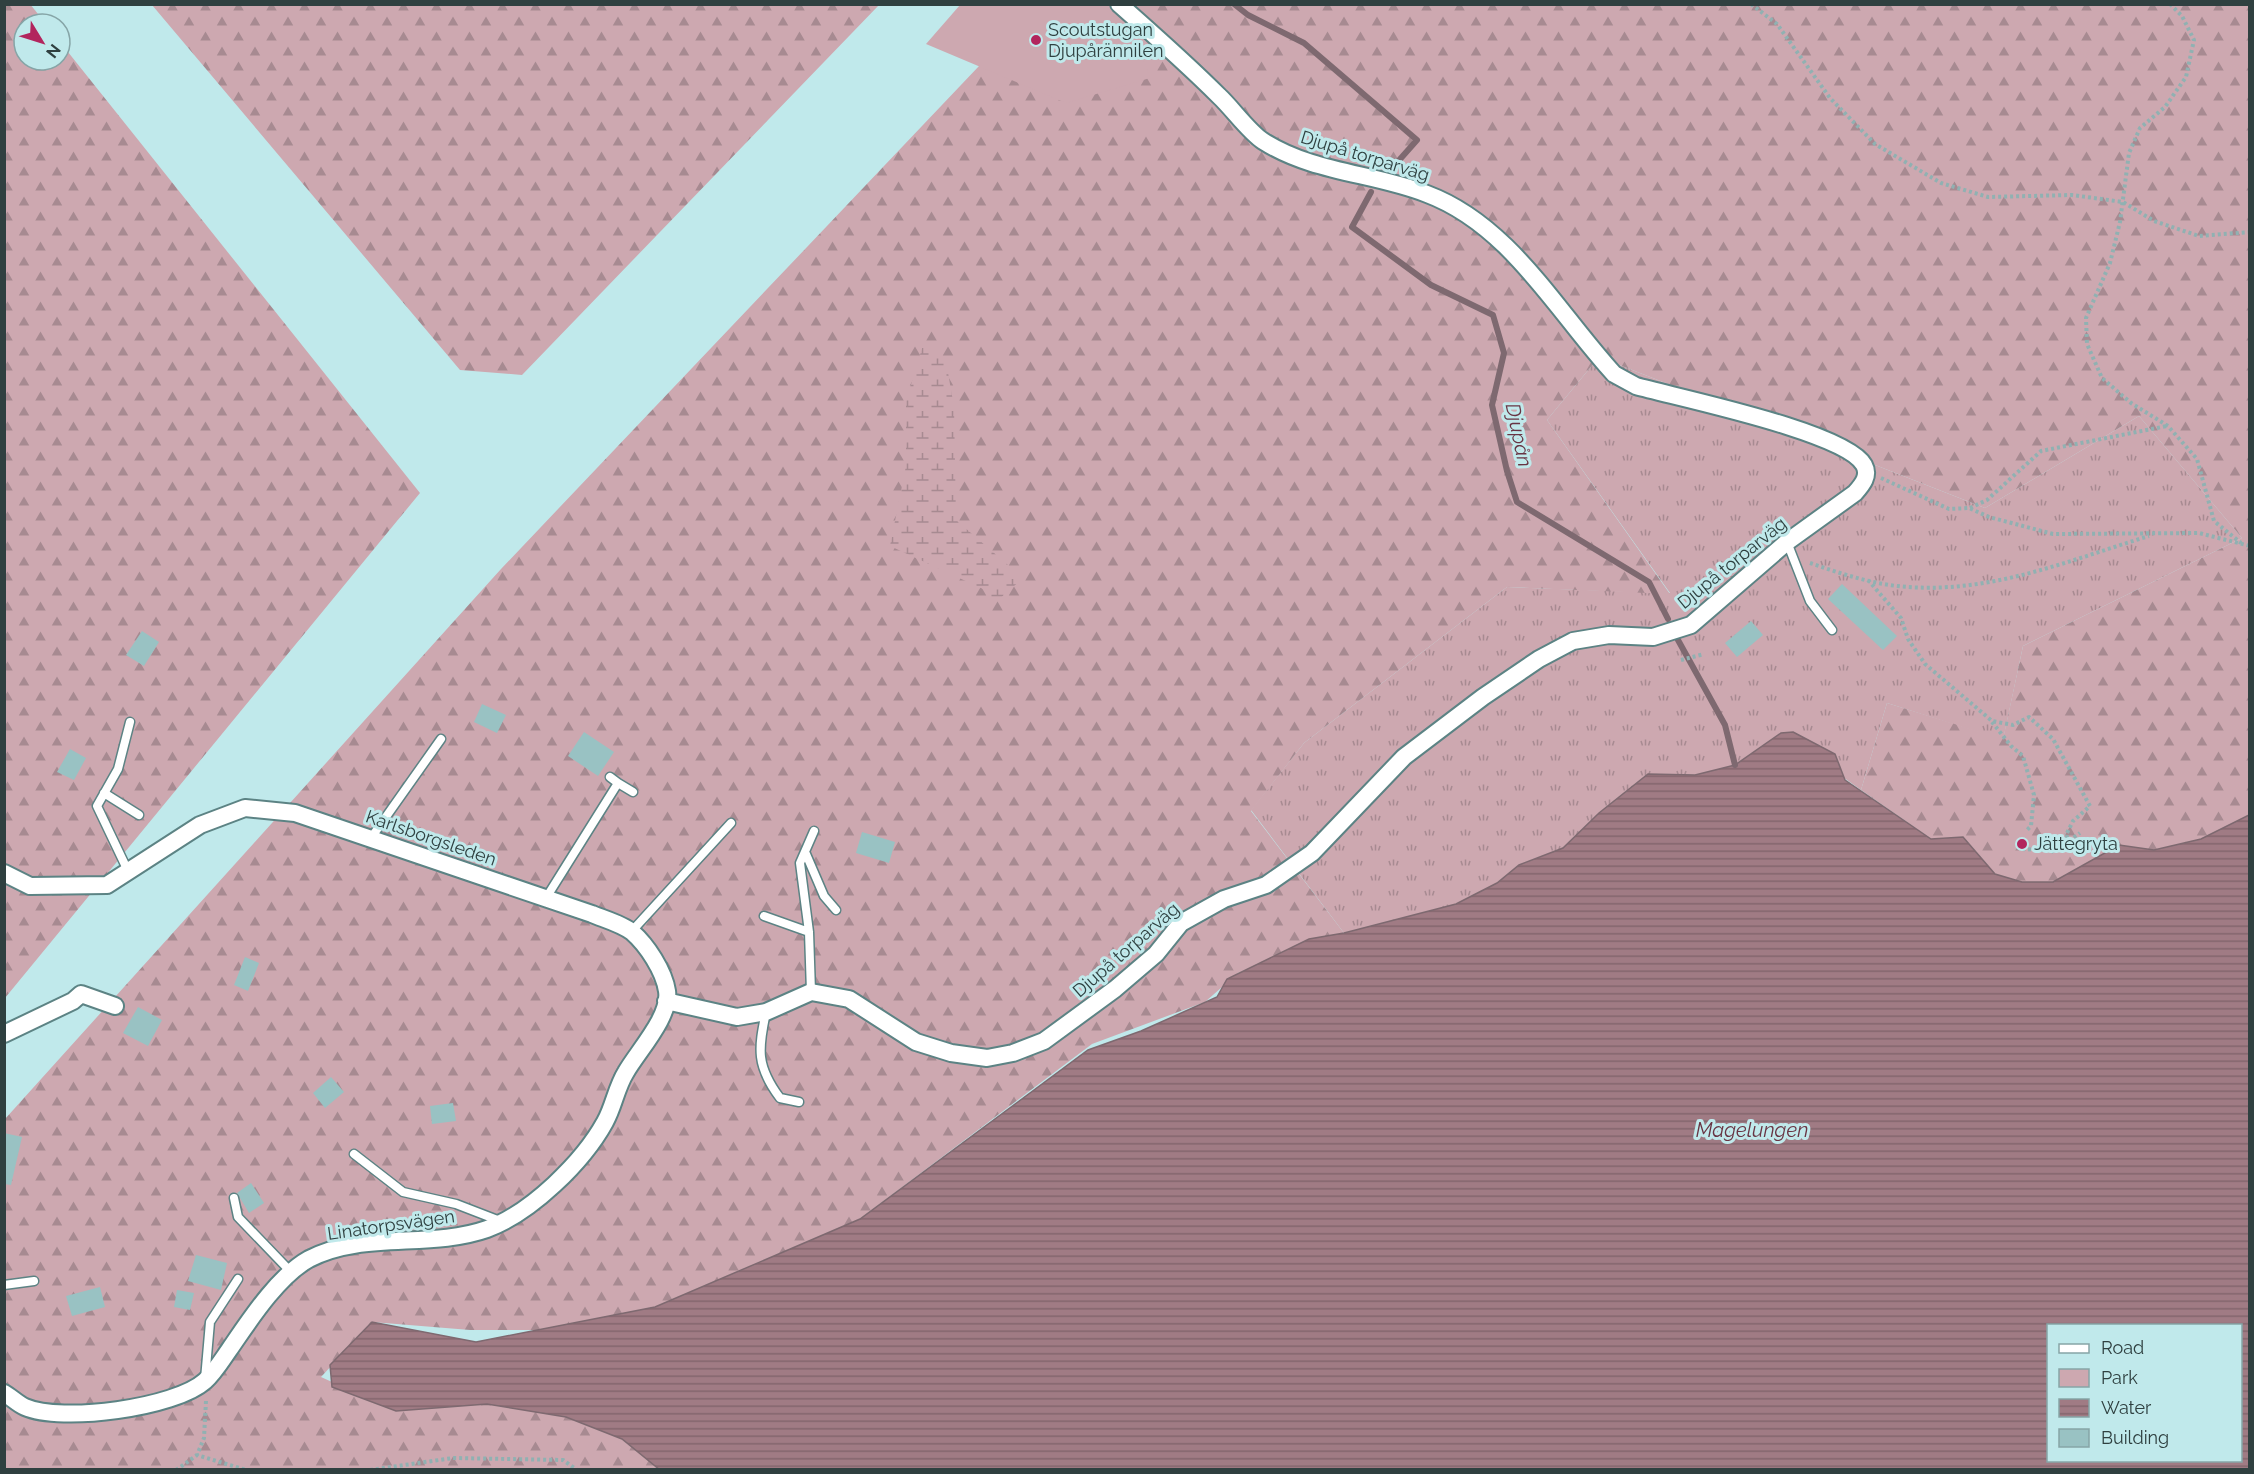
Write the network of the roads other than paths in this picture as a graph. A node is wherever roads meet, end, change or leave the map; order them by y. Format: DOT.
graph roads {
  1 [pos="1119,4"];
  2 [pos="1788,546"];
  3 [pos="1832,630"];
  4 [pos="130,722"];
  5 [pos="441,739"];
  6 [pos="610,777"];
  7 [pos="618,783"];
  8 [pos="633,792"];
  9 [pos="104,793"];
  10 [pos="139,815"];
  11 [pos="731,823"];
  12 [pos="814,831"];
  13 [pos="371,838"];
  14 [pos="806,854"];
  15 [pos="128,871"];
  16 [pos="4,873"];
  17 [pos="546,898"];
  18 [pos="836,910"];
  19 [pos="764,916"];
  20 [pos="631,932"];
  21 [pos="809,932"];
  22 [pos="811,992"];
  23 [pos="666,1001"];
  24 [pos="115,1006"];
  25 [pos="766,1012"];
  26 [pos="4,1034"];
  27 [pos="799,1102"];
  28 [pos="354,1154"];
  29 [pos="234,1198"];
  30 [pos="501,1221"];
  31 [pos="291,1272"];
  32 [pos="238,1279"];
  33 [pos="34,1281"];
  34 [pos="4,1285"];
  35 [pos="204,1382"];
  36 [pos="4,1393"];
  1 -- 2 [label="street, Djupå torparväg"];
  2 -- 3 [label="lane"];
  2 -- 22 [label="street, Djupå torparväg"];
  4 -- 9 [label="lane"];
  5 -- 13 [label="lane"];
  6 -- 7 [label="lane"];
  7 -- 8 [label="lane"];
  7 -- 17 [label="lane"];
  9 -- 10 [label="lane"];
  9 -- 15 [label="lane"];
  11 -- 20 [label="lane"];
  12 -- 14 [label="lane"];
  13 -- 15 [label="street, Karlsborgsleden"];
  13 -- 17 [label="street, Karlsborgsleden"];
  14 -- 18 [label="lane"];
  14 -- 21 [label="lane"];
  15 -- 16 [label="street, Karlsborgsleden"];
  17 -- 20 [label="street, Karlsborgsleden"];
  19 -- 21 [label="lane"];
  20 -- 23 [label="street, Karlsborgsleden"];
  21 -- 22 [label="lane"];
  22 -- 25 [label="street"];
  23 -- 25 [label="street"];
  23 -- 30 [label="street, Linatorpsvägen"];
  24 -- 26 [label="street"];
  25 -- 27 [label="lane"];
  28 -- 30 [label="lane"];
  29 -- 31 [label="lane"];
  30 -- 31 [label="street, Linatorpsvägen"];
  31 -- 35 [label="street, Linatorpsvägen"];
  32 -- 35 [label="lane"];
  33 -- 34 [label="lane"];
  35 -- 36 [label="street"];
}
